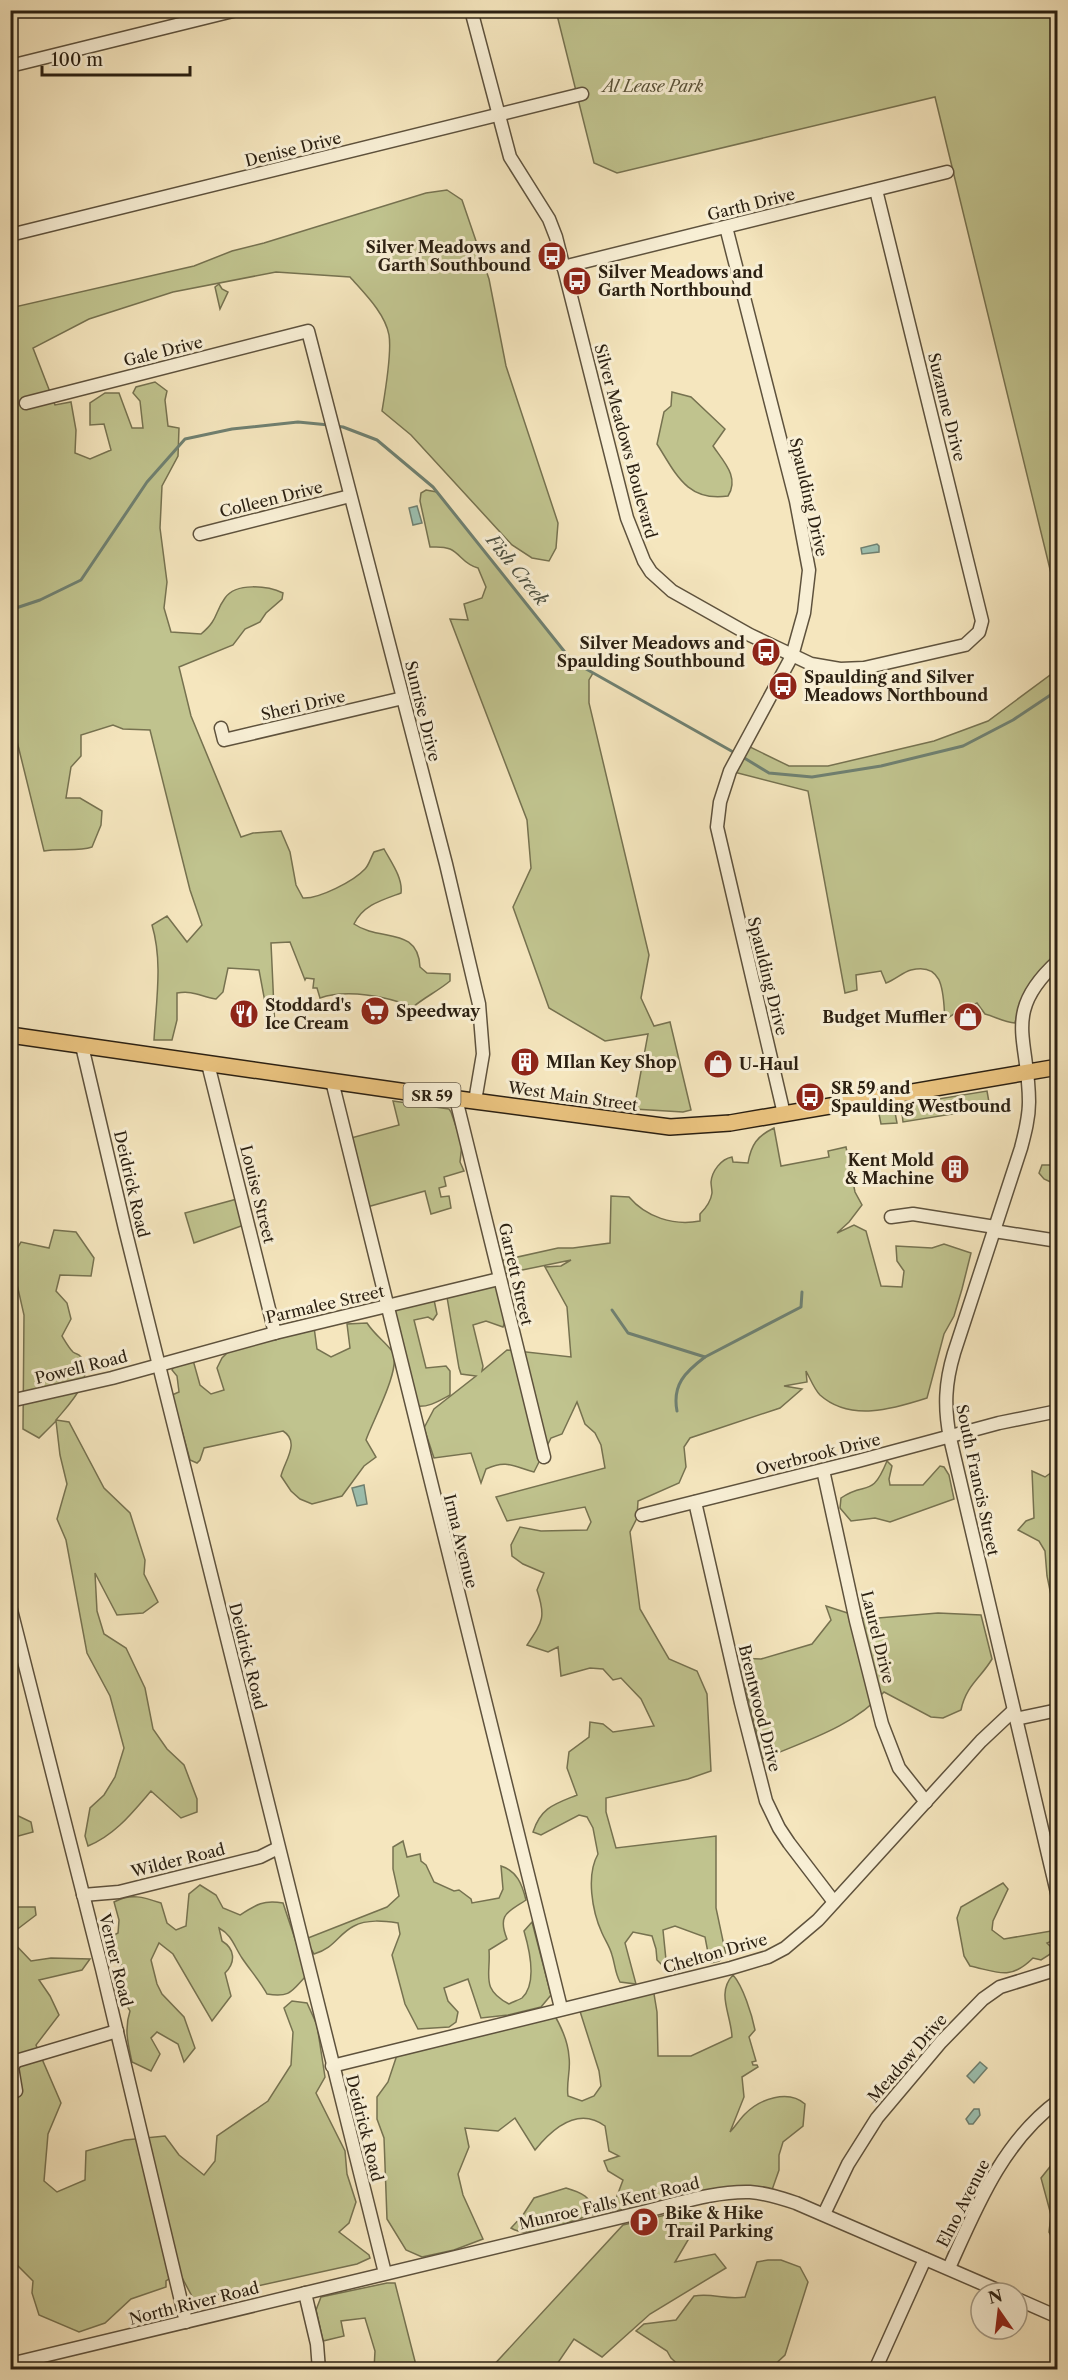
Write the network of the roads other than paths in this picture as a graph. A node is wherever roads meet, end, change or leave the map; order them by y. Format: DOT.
graph roads {
  1 [pos="237,10"];
  2 [pos="471,10"];
  3 [pos="10,66"];
  4 [pos="582,94"];
  5 [pos="497,115"];
  6 [pos="947,172"];
  7 [pos="876,190"];
  8 [pos="726,227"];
  9 [pos="10,235"];
  10 [pos="563,267"];
  11 [pos="309,331"];
  12 [pos="26,403"];
  13 [pos="350,496"];
  14 [pos="200,534"];
  15 [pos="979,632"];
  16 [pos="792,656"];
  17 [pos="403,698"];
  18 [pos="221,728"];
  19 [pos="1058,961"];
  20 [pos="10,1035"];
  21 [pos="82,1046"];
  22 [pos="208,1064"];
  23 [pos="1058,1067"];
  24 [pos="1027,1073"];
  25 [pos="332,1081"];
  26 [pos="456,1099"];
  27 [pos="475,1101"];
  28 [pos="784,1114"];
  29 [pos="891,1217"];
  30 [pos="994,1229"];
  31 [pos="1058,1241"];
  32 [pos="499,1279"];
  33 [pos="387,1307"];
  34 [pos="274,1333"];
  35 [pos="160,1365"];
  36 [pos="10,1401"];
  37 [pos="1058,1412"];
  38 [pos="950,1438"];
  39 [pos="544,1456"];
  40 [pos="823,1470"];
  41 [pos="695,1502"];
  42 [pos="642,1515"];
  43 [pos="10,1606"];
  44 [pos="1058,1710"];
  45 [pos="1014,1715"];
  46 [pos="926,1802"];
  47 [pos="278,1848"];
  48 [pos="83,1895"];
  49 [pos="1058,1897"];
  50 [pos="834,1902"];
  51 [pos="1058,1969"];
  52 [pos="561,2008"];
  53 [pos="117,2031"];
  54 [pos="332,2066"];
  55 [pos="16,2091"];
  56 [pos="1058,2101"];
  57 [pos="824,2214"];
  58 [pos="925,2259"];
  59 [pos="949,2268"];
  60 [pos="385,2273"];
  61 [pos="978,2281"];
  62 [pos="305,2293"];
  63 [pos="1029,2304"];
  64 [pos="1058,2317"];
  65 [pos="186,2322"];
  66 [pos="10,2364"];
  67 [pos="319,2370"];
  68 [pos="875,2370"];
  1 -- 3 [label="street"];
  2 -- 5 [label="street, Silver Meadows Boulevard"];
  4 -- 5 [label="street, Denise Drive"];
  5 -- 9 [label="street, Denise Drive"];
  5 -- 10 [label="street, Silver Meadows Boulevard"];
  6 -- 7 [label="street, Garth Drive"];
  7 -- 8 [label="street, Garth Drive"];
  7 -- 15 [label="street, Suzanne Drive"];
  8 -- 10 [label="street, Garth Drive"];
  8 -- 16 [label="street, Spaulding Drive"];
  10 -- 16 [label="street, Silver Meadows Boulevard"];
  11 -- 12 [label="street, Gale Drive"];
  11 -- 13 [label="street, Sunrise Drive"];
  13 -- 14 [label="street, Colleen Drive"];
  13 -- 17 [label="street, Sunrise Drive"];
  15 -- 16 [label="street, Silver Meadows Boulevard"];
  16 -- 28 [label="street, Spaulding Drive"];
  17 -- 18 [label="street, Sheri Drive"];
  17 -- 27 [label="street, Sunrise Drive"];
  19 -- 24 [label="street, South Francis Street"];
  20 -- 21 [label="main road, SR 59"];
  21 -- 22 [label="main road, West Main Street / SR 59"];
  21 -- 35 [label="street, Deidrick Road"];
  22 -- 25 [label="main road, West Main Street / SR 59"];
  22 -- 34 [label="street, Louise Street"];
  23 -- 24 [label="main road, West Main Street / SR 59"];
  24 -- 28 [label="main road, West Main Street / SR 59"];
  24 -- 30 [label="street, South Francis Street"];
  25 -- 26 [label="main road, West Main Street / SR 59"];
  25 -- 33 [label="street, Irma Avenue"];
  26 -- 27 [label="main road, West Main Street / SR 59"];
  26 -- 32 [label="street, Garrett Street"];
  27 -- 28 [label="main road, West Main Street / SR 59"];
  29 -- 30 [label="street"];
  30 -- 31 [label="street"];
  30 -- 38 [label="street, South Francis Street"];
  32 -- 33 [label="street, Parmalee Street"];
  32 -- 39 [label="street, Garrett Street"];
  33 -- 34 [label="street, Parmalee Street"];
  33 -- 52 [label="street, Irma Avenue"];
  34 -- 35 [label="street, Parmalee Street"];
  35 -- 36 [label="street, Powell Road"];
  35 -- 47 [label="street, Deidrick Road"];
  37 -- 38 [label="street, Overbrook Drive"];
  38 -- 40 [label="street, Overbrook Drive"];
  38 -- 45 [label="street, South Francis Street"];
  40 -- 41 [label="street, Overbrook Drive"];
  40 -- 46 [label="street, Laurel Drive"];
  41 -- 42 [label="street, Overbrook Drive"];
  41 -- 50 [label="street, Brentwood Drive"];
  43 -- 48 [label="street, Verner Road"];
  44 -- 45 [label="street"];
  45 -- 46 [label="street, Chelton Drive"];
  45 -- 49 [label="street, South Francis Street"];
  46 -- 50 [label="street, Chelton Drive"];
  47 -- 48 [label="street, Wilder Road"];
  47 -- 54 [label="street, Deidrick Road"];
  48 -- 53 [label="street, Verner Road"];
  50 -- 52 [label="street, Chelton Drive"];
  51 -- 57 [label="street, Meadow Drive"];
  52 -- 54 [label="street, Chelton Drive"];
  53 -- 55 [label="street"];
  53 -- 65 [label="street, Verner Road"];
  54 -- 60 [label="street, Deidrick Road"];
  56 -- 59 [label="street, Elno Avenue"];
  57 -- 58 [label="street, Munroe Falls Kent Road"];
  57 -- 60 [label="street, Munroe Falls Kent Road"];
  58 -- 59 [label="street, Munroe Falls Kent Road"];
  58 -- 68 [label="street"];
  59 -- 61 [label="street, Munroe Falls Kent Road"];
  60 -- 62 [label="street, North River Road"];
  62 -- 65 [label="street, North River Road"];
  62 -- 67 [label="street"];
  63 -- 64 [label="street"];
  65 -- 66 [label="street, North River Road"];
}
